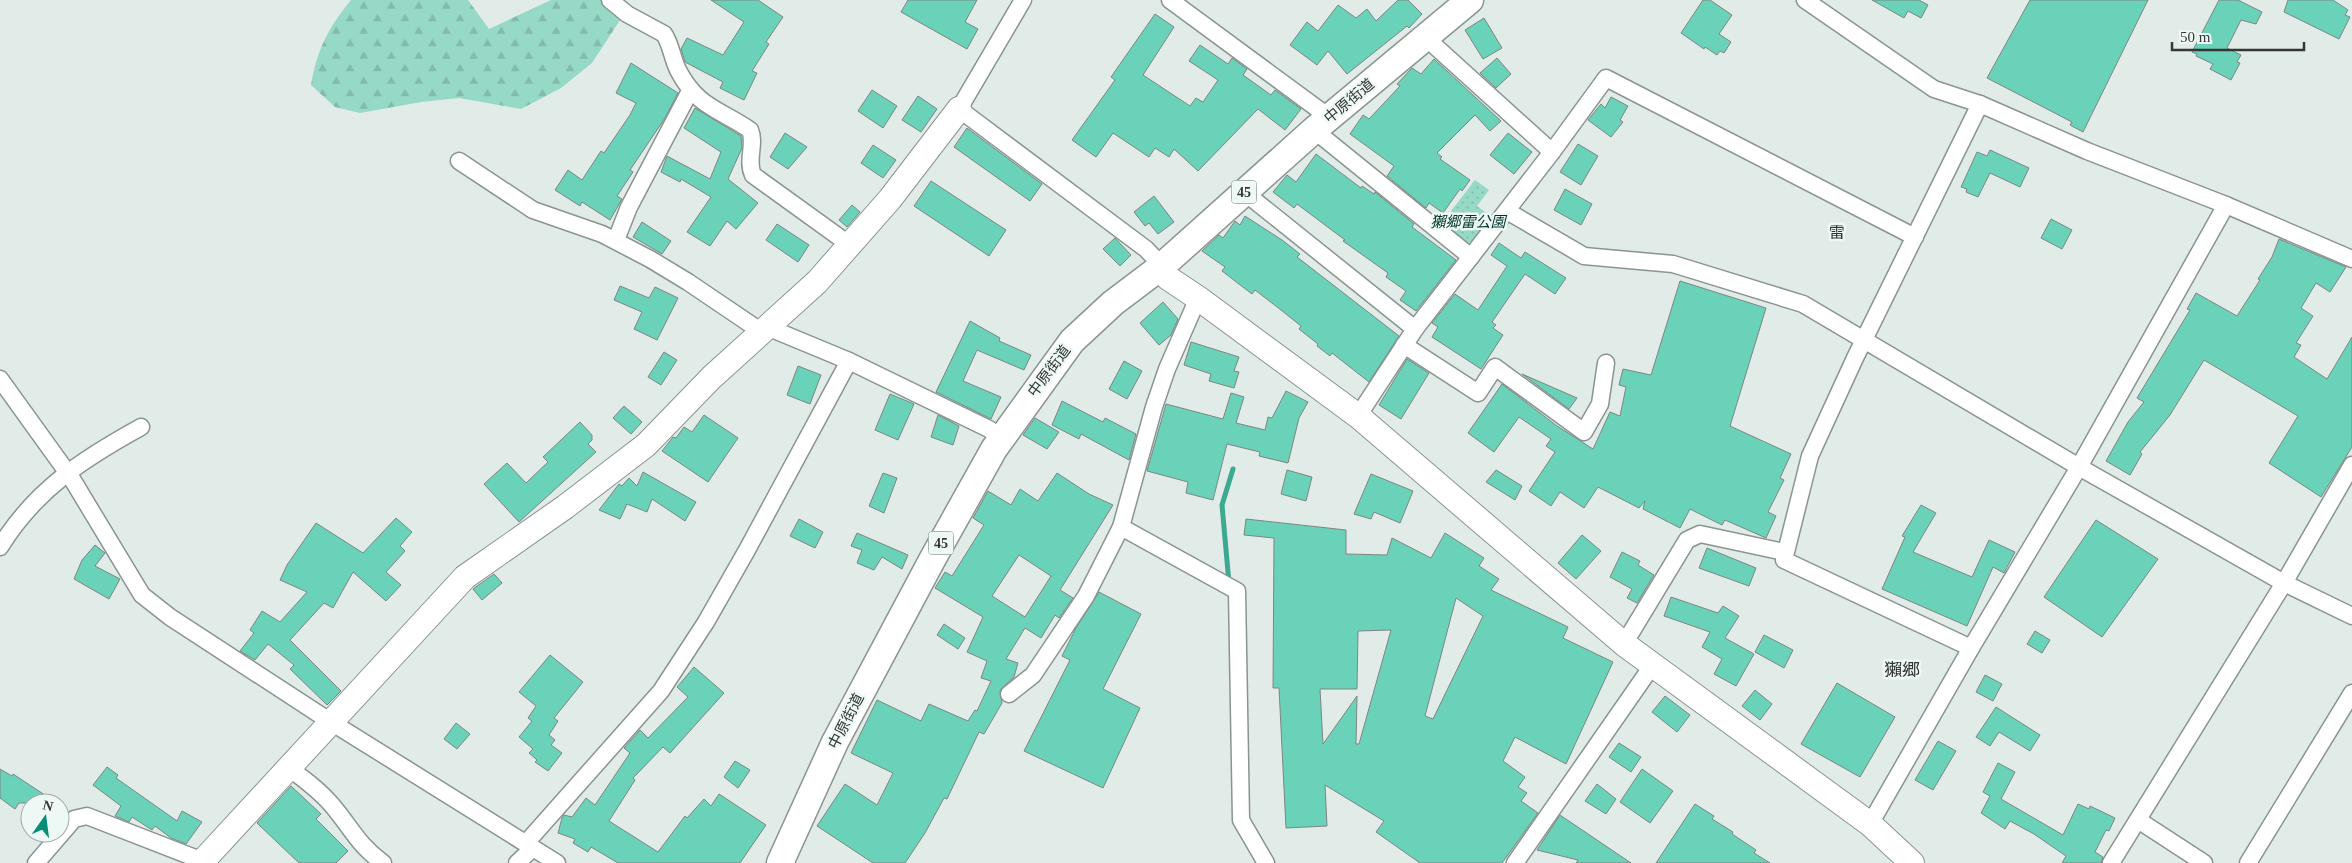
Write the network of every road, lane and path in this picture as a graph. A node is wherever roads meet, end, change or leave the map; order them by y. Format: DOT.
graph roads {
  1 [pos="610,0"];
  2 [pos="1023,0"];
  3 [pos="1170,0"];
  4 [pos="1470,0"];
  5 [pos="1805,0"];
  6 [pos="1425,36"];
  7 [pos="690,91"];
  8 [pos="1980,104"];
  9 [pos="959,109"];
  10 [pos="1321,125"];
  11 [pos="1552,152"];
  12 [pos="459,161"];
  13 [pos="1244,192"];
  14 [pos="2226,205"];
  15 [pos="1507,211"];
  16 [pos="1915,237"];
  17 [pos="616,240"];
  18 [pos="850,244"];
  19 [pos="1471,258"];
  20 [pos="2352,259"];
  21 [pos="1162,266"];
  22 [pos="1198,298"];
  23 [pos="1415,329"];
  24 [pos="764,330"];
  25 [pos="1866,340"];
  26 [pos="1404,345"];
  27 [pos="849,361"];
  28 [pos="1606,363"];
  29 [pos="0,379"];
  30 [pos="1358,416"];
  31 [pos="141,427"];
  32 [pos="1002,438"];
  33 [pos="2352,465"];
  34 [pos="2079,467"];
  35 [pos="66,472"];
  36 [pos="1121,526"];
  37 [pos="0,547"];
  38 [pos="1784,552"];
  39 [pos="2284,583"];
  40 [pos="2352,616"];
  41 [pos="1624,644"];
  42 [pos="1971,648"];
  43 [pos="1652,666"];
  44 [pos="2352,693"];
  45 [pos="1009,694"];
  46 [pos="331,722"];
  47 [pos="289,768"];
  48 [pos="2138,820"];
  49 [pos="1870,824"];
  50 [pos="529,846"];
  51 [pos="202,862"];
  52 [pos="36,863"];
  53 [pos="383,863"];
  54 [pos="517,863"];
  55 [pos="557,863"];
  56 [pos="780,863"];
  57 [pos="1266,863"];
  58 [pos="1515,863"];
  59 [pos="1912,863"];
  60 [pos="2111,863"];
  61 [pos="2204,863"];
  62 [pos="2248,863"];
  1 -- 7 [label="street"];
  2 -- 9 [label="street"];
  3 -- 10 [label="street"];
  4 -- 6 [label="main road, 中原街道 / 45"];
  5 -- 8 [label="street"];
  6 -- 10 [label="main road, 中原街道 / 45"];
  6 -- 11 [label="street"];
  7 -- 17 [label="street"];
  7 -- 18 [label="street"];
  8 -- 14 [label="street"];
  8 -- 16 [label="street"];
  9 -- 18 [label="street"];
  9 -- 21 [label="street"];
  10 -- 13 [label="main road, 中原街道 / 45"];
  10 -- 19 [label="street"];
  11 -- 15 [label="street"];
  11 -- 16 [label="street"];
  12 -- 17 [label="street"];
  13 -- 21 [label="main road, 中原街道 / 45"];
  13 -- 23 [label="street"];
  14 -- 20 [label="street"];
  14 -- 34 [label="street"];
  15 -- 19 [label="street"];
  15 -- 25 [label="street"];
  16 -- 25 [label="street"];
  17 -- 24 [label="street"];
  18 -- 24 [label="street"];
  19 -- 23 [label="street"];
  21 -- 22 [label="street"];
  21 -- 32 [label="main road, 中原街道 / 45"];
  22 -- 30 [label="street"];
  22 -- 36 [label="street"];
  23 -- 26 [label="street"];
  24 -- 27 [label="street"];
  24 -- 46 [label="street"];
  25 -- 34 [label="street"];
  25 -- 38 [label="street"];
  26 -- 28 [label="street"];
  26 -- 30 [label="street"];
  27 -- 32 [label="street"];
  27 -- 50 [label="street"];
  29 -- 35 [label="street"];
  30 -- 41 [label="street"];
  31 -- 35 [label="street"];
  32 -- 56 [label="main road, 中原街道 / 45"];
  33 -- 39 [label="street"];
  34 -- 39 [label="street"];
  34 -- 42 [label="street"];
  35 -- 37 [label="street"];
  35 -- 46 [label="street"];
  36 -- 45 [label="street"];
  36 -- 57 [label="street"];
  38 -- 41 [label="street"];
  38 -- 42 [label="street"];
  39 -- 40 [label="street"];
  39 -- 48 [label="street"];
  41 -- 43 [label="street"];
  42 -- 49 [label="street"];
  43 -- 49 [label="street"];
  43 -- 58 [label="street"];
  44 -- 62 [label="street"];
  46 -- 47 [label="street"];
  46 -- 50 [label="street"];
  47 -- 51 [label="street"];
  47 -- 53 [label="street"];
  48 -- 60 [label="street"];
  48 -- 61 [label="street"];
  49 -- 59 [label="street"];
  50 -- 54 [label="street"];
  50 -- 55 [label="street"];
  51 -- 52 [label="street"];
}
